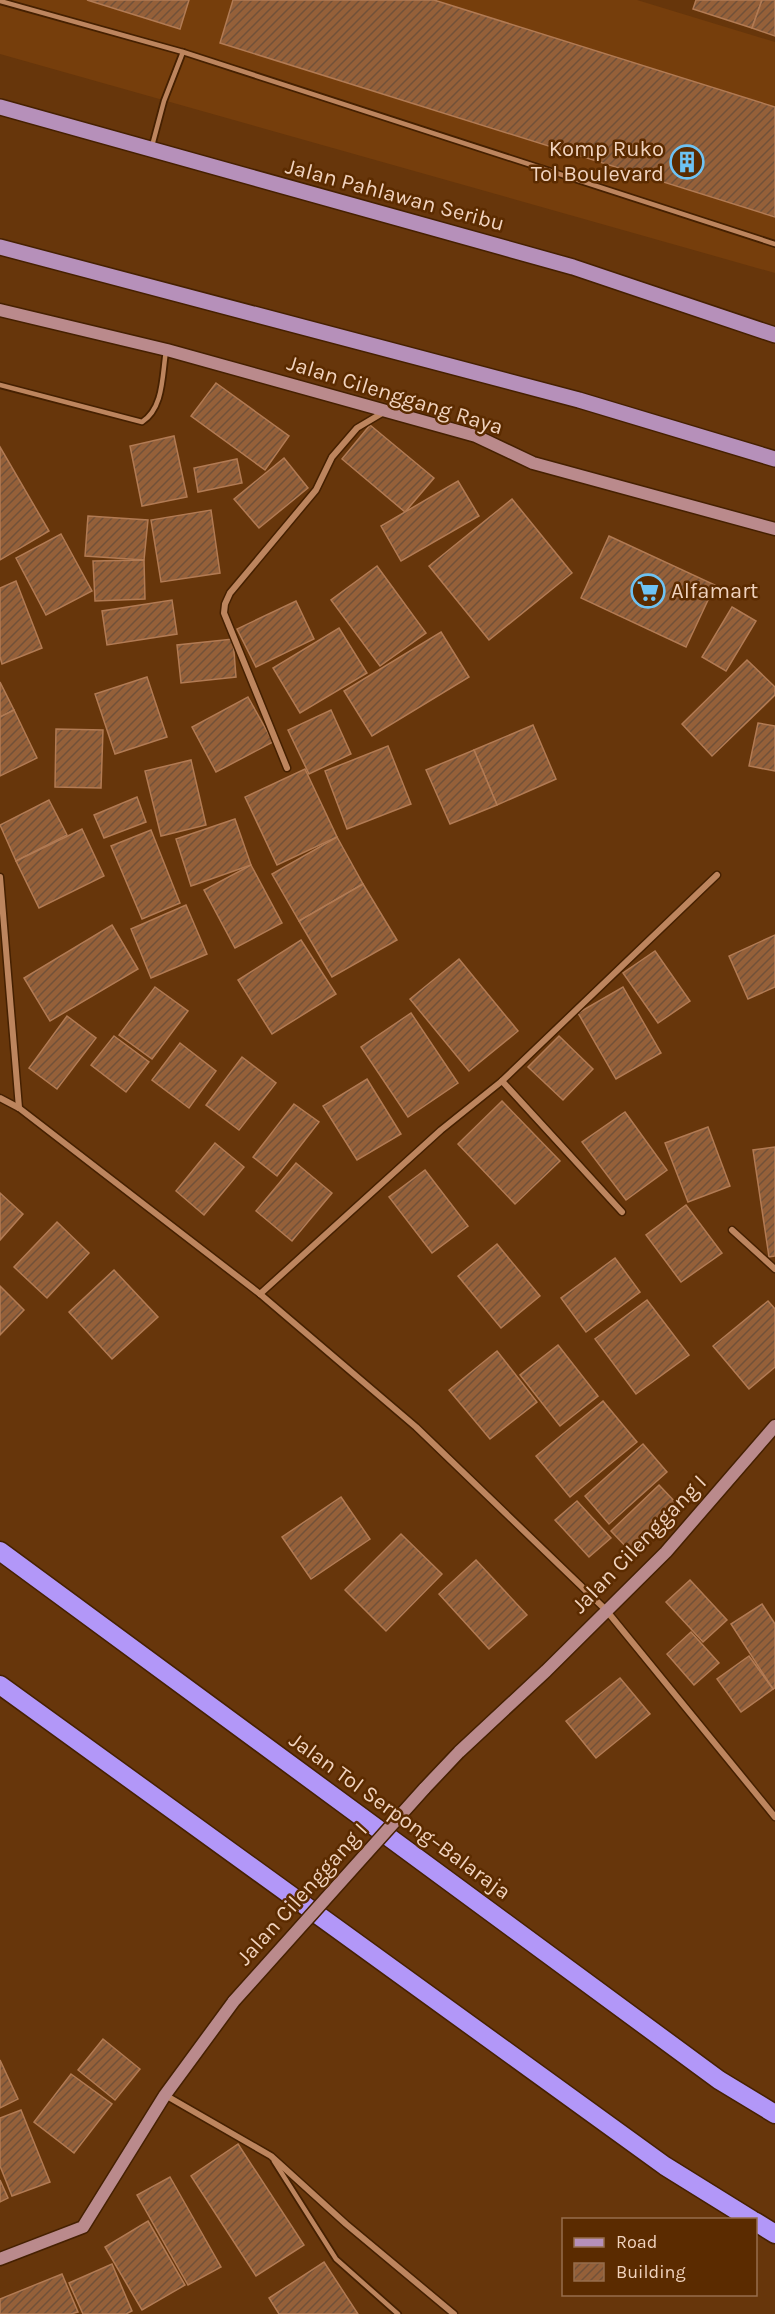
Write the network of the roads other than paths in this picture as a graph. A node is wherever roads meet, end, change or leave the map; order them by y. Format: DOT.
graph roads {
  1 [pos="0,1"];
  2 [pos="183,52"];
  3 [pos="0,107"];
  4 [pos="151,150"];
  5 [pos="775,244"];
  6 [pos="0,247"];
  7 [pos="0,310"];
  8 [pos="775,335"];
  9 [pos="166,350"];
  10 [pos="0,386"];
  11 [pos="385,411"];
  12 [pos="775,459"];
  13 [pos="775,529"];
  14 [pos="287,768"];
  15 [pos="717,875"];
  16 [pos="0,877"];
  17 [pos="502,1081"];
  18 [pos="0,1098"];
  19 [pos="19,1108"];
  20 [pos="621,1212"];
  21 [pos="732,1230"];
  22 [pos="775,1269"];
  23 [pos="260,1294"];
  24 [pos="775,1426"];
  25 [pos="0,1551"];
  26 [pos="606,1610"];
  27 [pos="0,1685"];
  28 [pos="775,1816"];
  29 [pos="165,2095"];
  30 [pos="775,2115"];
  31 [pos="271,2156"];
  32 [pos="749,2218"];
  33 [pos="757,2223"];
  34 [pos="775,2234"];
  35 [pos="0,2259"];
  36 [pos="398,2314"];
  37 [pos="454,2314"];
  1 -- 2 [label="lane"];
  2 -- 4 [label="lane"];
  2 -- 5 [label="lane"];
  3 -- 4 [label="main road, Jalan Pahlawan Seribu"];
  4 -- 8 [label="main road, Jalan Pahlawan Seribu"];
  6 -- 12 [label="main road"];
  7 -- 9 [label="street, Jalan Cilenggang Raya"];
  9 -- 10 [label="lane"];
  9 -- 11 [label="street, Jalan Cilenggang Raya"];
  11 -- 13 [label="street, Jalan Cilenggang Raya"];
  11 -- 14 [label="street"];
  15 -- 17 [label="street"];
  16 -- 19 [label="street"];
  17 -- 20 [label="street"];
  17 -- 23 [label="street"];
  18 -- 19 [label="street"];
  19 -- 23 [label="street"];
  21 -- 22 [label="street"];
  23 -- 26 [label="street"];
  24 -- 26 [label="street, Jalan Cilenggang I"];
  25 -- 30 [label="highway, Jalan Tol Serpong–Balaraja"];
  26 -- 28 [label="street"];
  26 -- 29 [label="street, Jalan Cilenggang I, bridge"];
  27 -- 32 [label="highway"];
  29 -- 31 [label="street"];
  29 -- 35 [label="street, Jalan Cilenggang I"];
  31 -- 36 [label="lane"];
  31 -- 37 [label="street"];
  33 -- 34 [label="highway"];
}
